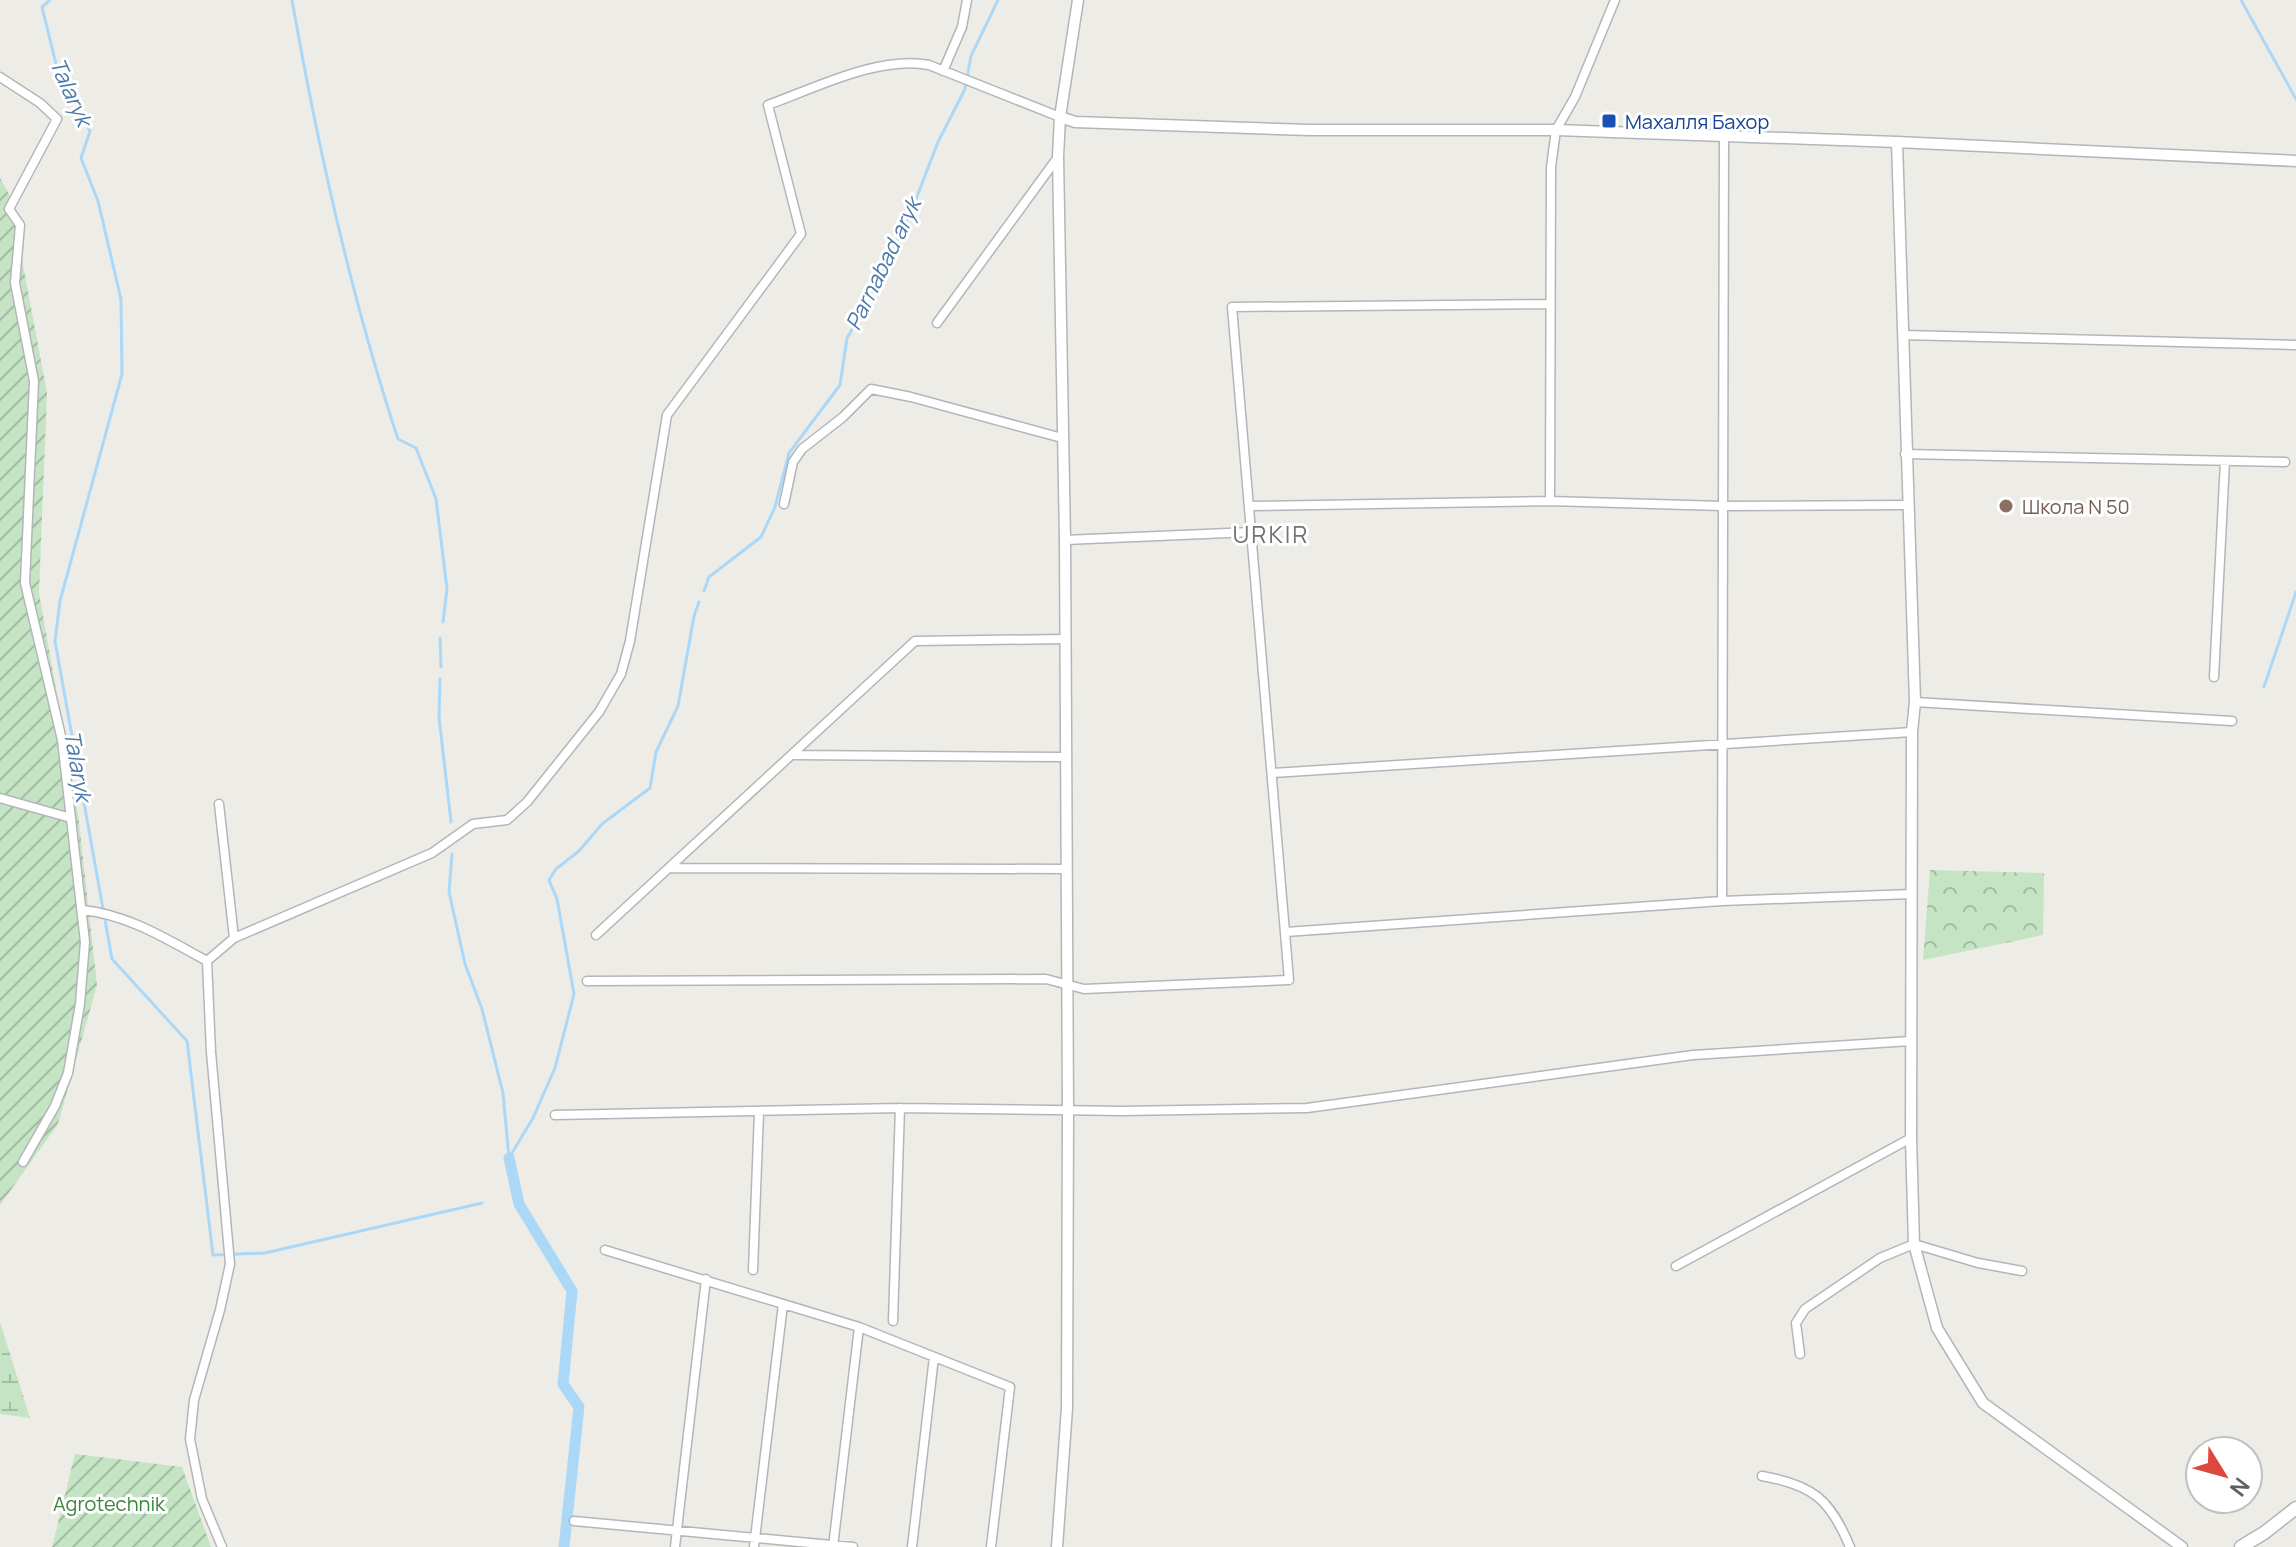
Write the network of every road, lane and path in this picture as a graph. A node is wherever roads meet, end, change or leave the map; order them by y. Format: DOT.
graph roads {
  1 [pos="967,0"];
  2 [pos="1078,0"];
  3 [pos="1615,0"];
  4 [pos="943,71"];
  5 [pos="0,77"];
  6 [pos="1060,117"];
  7 [pos="1556,130"];
  8 [pos="1724,136"];
  9 [pos="1897,142"];
  10 [pos="1058,157"];
  11 [pos="2296,161"];
  12 [pos="1550,304"];
  13 [pos="937,323"];
  14 [pos="1903,335"];
  15 [pos="2296,345"];
  16 [pos="1062,438"];
  17 [pos="1905,454"];
  18 [pos="2225,461"];
  19 [pos="2285,462"];
  20 [pos="1550,501"];
  21 [pos="784,504"];
  22 [pos="1907,505"];
  23 [pos="1250,506"];
  24 [pos="1722,506"];
  25 [pos="1251,532"];
  26 [pos="1065,540"];
  27 [pos="1064,639"];
  28 [pos="2214,677"];
  29 [pos="1915,702"];
  30 [pos="2232,721"];
  31 [pos="1912,732"];
  32 [pos="1722,745"];
  33 [pos="793,755"];
  34 [pos="1065,757"];
  35 [pos="1273,773"];
  36 [pos="0,798"];
  37 [pos="219,804"];
  38 [pos="71,818"];
  39 [pos="669,868"];
  40 [pos="1067,869"];
  41 [pos="1912,894"];
  42 [pos="1722,901"];
  43 [pos="83,910"];
  44 [pos="1286,932"];
  45 [pos="596,935"];
  46 [pos="234,938"];
  47 [pos="207,961"];
  48 [pos="587,981"];
  49 [pos="1067,984"];
  50 [pos="1911,1041"];
  51 [pos="900,1108"];
  52 [pos="1068,1111"];
  53 [pos="759,1112"];
  54 [pos="555,1115"];
  55 [pos="1911,1138"];
  56 [pos="23,1162"];
  57 [pos="1914,1244"];
  58 [pos="605,1250"];
  59 [pos="1676,1266"];
  60 [pos="753,1270"];
  61 [pos="2022,1271"];
  62 [pos="706,1279"];
  63 [pos="783,1304"];
  64 [pos="893,1321"];
  65 [pos="859,1327"];
  66 [pos="1800,1354"];
  67 [pos="934,1357"];
  68 [pos="1762,1476"];
  69 [pos="2296,1508"];
  70 [pos="574,1521"];
  71 [pos="677,1529"];
  72 [pos="754,1543"];
  73 [pos="834,1546"];
  74 [pos="222,1547"];
  75 [pos="675,1547"];
  76 [pos="853,1547"];
  77 [pos="912,1547"];
  78 [pos="991,1547"];
  79 [pos="1057,1547"];
  80 [pos="1850,1547"];
  81 [pos="2182,1547"];
  82 [pos="2241,1547"];
  1 -- 4 [label="street"];
  2 -- 6 [label="street"];
  3 -- 7 [label="street"];
  4 -- 6 [label="street"];
  4 -- 46 [label="street"];
  5 -- 38 [label="street"];
  6 -- 7 [label="street"];
  6 -- 10 [label="street"];
  7 -- 8 [label="street"];
  7 -- 12 [label="street"];
  8 -- 9 [label="street"];
  8 -- 24 [label="street"];
  9 -- 11 [label="street"];
  9 -- 14 [label="street"];
  10 -- 13 [label="street"];
  10 -- 16 [label="street"];
  12 -- 20 [label="street"];
  12 -- 23 [label="street"];
  14 -- 15 [label="street"];
  14 -- 17 [label="street"];
  16 -- 21 [label="street"];
  16 -- 26 [label="street"];
  17 -- 18 [label="street"];
  17 -- 22 [label="street"];
  18 -- 19 [label="street"];
  18 -- 28 [label="street"];
  20 -- 23 [label="street"];
  20 -- 24 [label="street"];
  22 -- 24 [label="street"];
  22 -- 29 [label="street"];
  23 -- 25 [label="street"];
  24 -- 32 [label="street"];
  25 -- 26 [label="street"];
  25 -- 35 [label="street"];
  26 -- 27 [label="street"];
  27 -- 33 [label="street"];
  27 -- 34 [label="street"];
  29 -- 30 [label="street"];
  29 -- 31 [label="street"];
  31 -- 32 [label="street"];
  31 -- 41 [label="street"];
  32 -- 35 [label="street"];
  32 -- 42 [label="street"];
  33 -- 34 [label="street"];
  33 -- 39 [label="street"];
  34 -- 40 [label="street"];
  35 -- 44 [label="street"];
  36 -- 38 [label="street"];
  37 -- 46 [label="street"];
  38 -- 43 [label="street"];
  39 -- 40 [label="street"];
  39 -- 45 [label="street"];
  40 -- 49 [label="street"];
  41 -- 42 [label="street"];
  41 -- 50 [label="street"];
  42 -- 44 [label="street"];
  43 -- 47 [label="street"];
  43 -- 56 [label="street"];
  44 -- 49 [label="street"];
  46 -- 47 [label="street"];
  47 -- 74 [label="street"];
  48 -- 49 [label="street"];
  49 -- 52 [label="street"];
  50 -- 52 [label="street"];
  50 -- 55 [label="street"];
  51 -- 52 [label="street"];
  51 -- 53 [label="street"];
  51 -- 64 [label="street"];
  52 -- 79 [label="street"];
  53 -- 54 [label="street"];
  53 -- 60 [label="street"];
  55 -- 57 [label="street"];
  55 -- 59 [label="street"];
  57 -- 61 [label="street"];
  57 -- 66 [label="street"];
  57 -- 81 [label="street"];
  58 -- 62 [label="street"];
  62 -- 63 [label="street"];
  62 -- 71 [label="street"];
  63 -- 65 [label="street"];
  63 -- 72 [label="street"];
  65 -- 67 [label="street"];
  65 -- 73 [label="street"];
  67 -- 77 [label="street"];
  67 -- 78 [label="street"];
  68 -- 80 [label="street"];
  69 -- 82 [label="main road"];
  70 -- 71 [label="street"];
  71 -- 72 [label="street"];
  71 -- 75 [label="street"];
  72 -- 73 [label="street"];
  73 -- 76 [label="street"];
}
